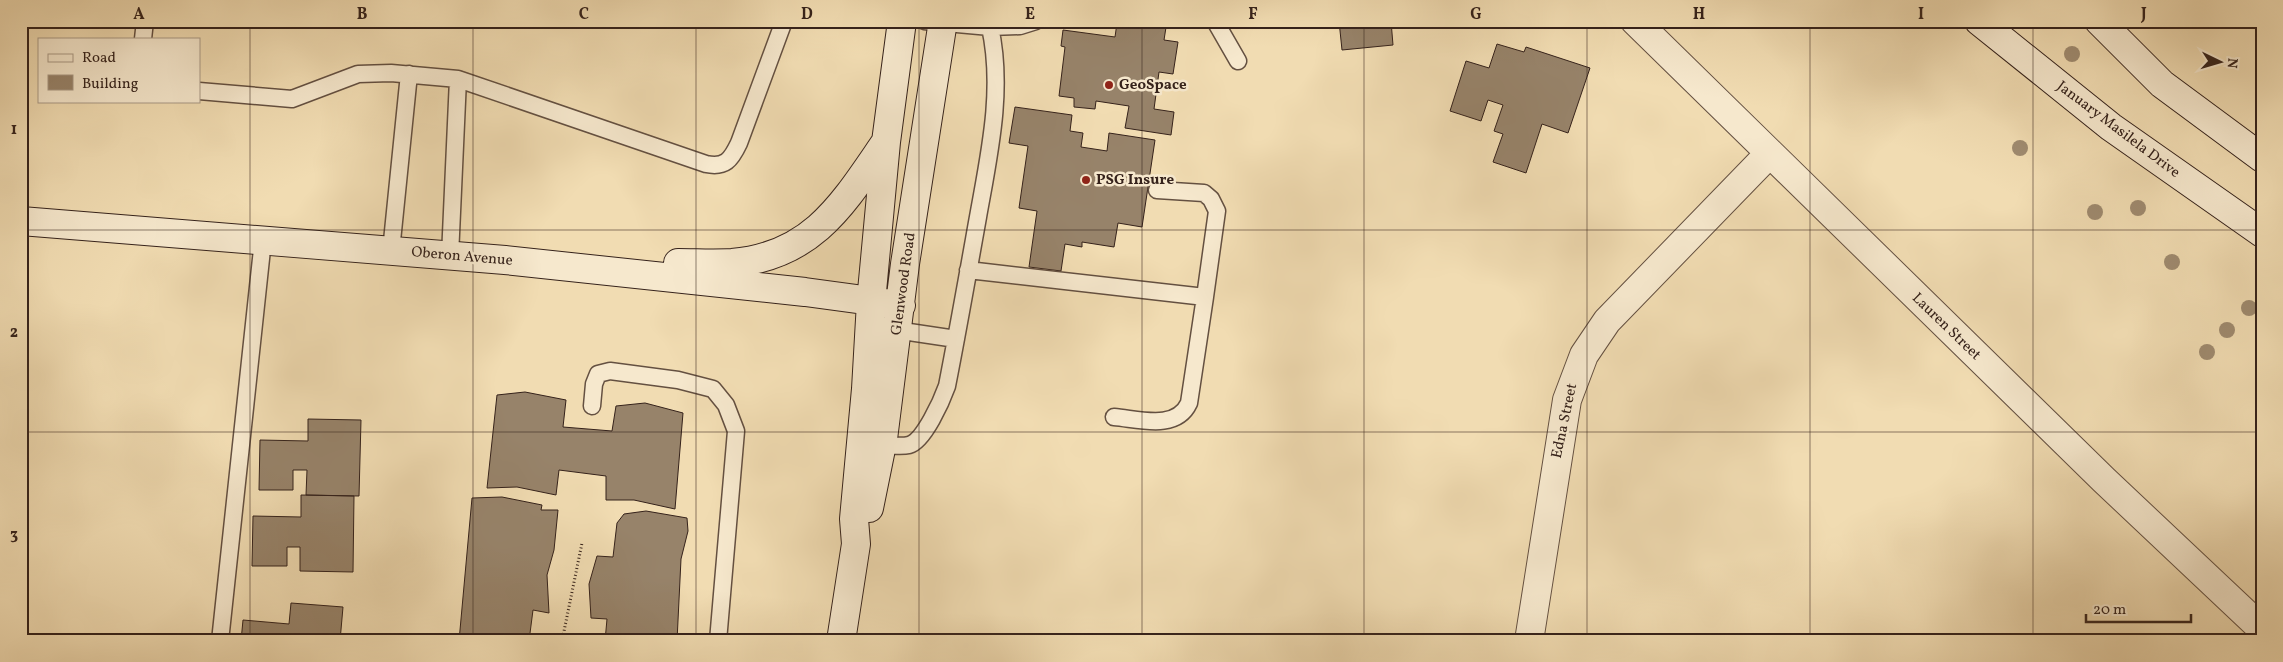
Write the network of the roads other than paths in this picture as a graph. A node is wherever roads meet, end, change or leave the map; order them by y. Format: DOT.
graph roads {
  1 [pos="145,21"];
  2 [pos="784,21"];
  3 [pos="902,21"];
  4 [pos="1036,21"];
  5 [pos="1215,21"];
  6 [pos="1634,21"];
  7 [pos="1980,21"];
  8 [pos="2099,21"];
  9 [pos="937,22"];
  10 [pos="990,27"];
  11 [pos="143,38"];
  12 [pos="1238,61"];
  13 [pos="409,74"];
  14 [pos="458,79"];
  15 [pos="200,91"];
  16 [pos="886,142"];
  17 [pos="1769,154"];
  18 [pos="2262,158"];
  19 [pos="1157,190"];
  20 [pos="21,221"];
  21 [pos="2262,233"];
  22 [pos="263,240"];
  23 [pos="391,251"];
  24 [pos="450,256"];
  25 [pos="506,260"];
  26 [pos="968,270"];
  27 [pos="1205,297"];
  28 [pos="870,314"];
  29 [pos="899,318"];
  30 [pos="956,339"];
  31 [pos="592,406"];
  32 [pos="1114,417"];
  33 [pos="882,445"];
  34 [pos="856,544"];
  35 [pos="2262,628"];
  36 [pos="220,641"];
  37 [pos="718,641"];
  38 [pos="841,641"];
  39 [pos="1529,641"];
  1 -- 11 [label="lane"];
  2 -- 14 [label="lane"];
  3 -- 16 [label="street, Glenwood Road"];
  4 -- 10 [label="lane"];
  5 -- 12 [label="lane"];
  6 -- 17 [label="street, Lauren Street"];
  7 -- 21 [label="street, January Masilela Drive"];
  8 -- 18 [label="street"];
  9 -- 10 [label="lane"];
  9 -- 29 [label="street, Glenwood Road"];
  10 -- 26 [label="lane"];
  13 -- 14 [label="lane"];
  13 -- 15 [label="lane"];
  13 -- 23 [label="lane"];
  14 -- 24 [label="lane"];
  16 -- 25 [label="street"];
  16 -- 28 [label="street, Glenwood Road"];
  17 -- 35 [label="street, Lauren Street"];
  17 -- 39 [label="street, Edna Street"];
  19 -- 27 [label="lane"];
  20 -- 22 [label="street, Oberon Avenue"];
  22 -- 23 [label="street, Oberon Avenue"];
  22 -- 36 [label="lane"];
  23 -- 24 [label="street, Oberon Avenue"];
  24 -- 25 [label="street, Oberon Avenue"];
  25 -- 28 [label="street, Oberon Avenue"];
  26 -- 27 [label="lane"];
  26 -- 30 [label="lane"];
  27 -- 32 [label="lane"];
  28 -- 29 [label="street, Oberon Avenue"];
  28 -- 34 [label="street, Glenwood Road"];
  29 -- 30 [label="lane"];
  29 -- 33 [label="street, Glenwood Road"];
  30 -- 33 [label="lane"];
  31 -- 37 [label="lane"];
  33 -- 34 [label="street, Glenwood Road"];
  34 -- 38 [label="street, Glenwood Road"];
}
